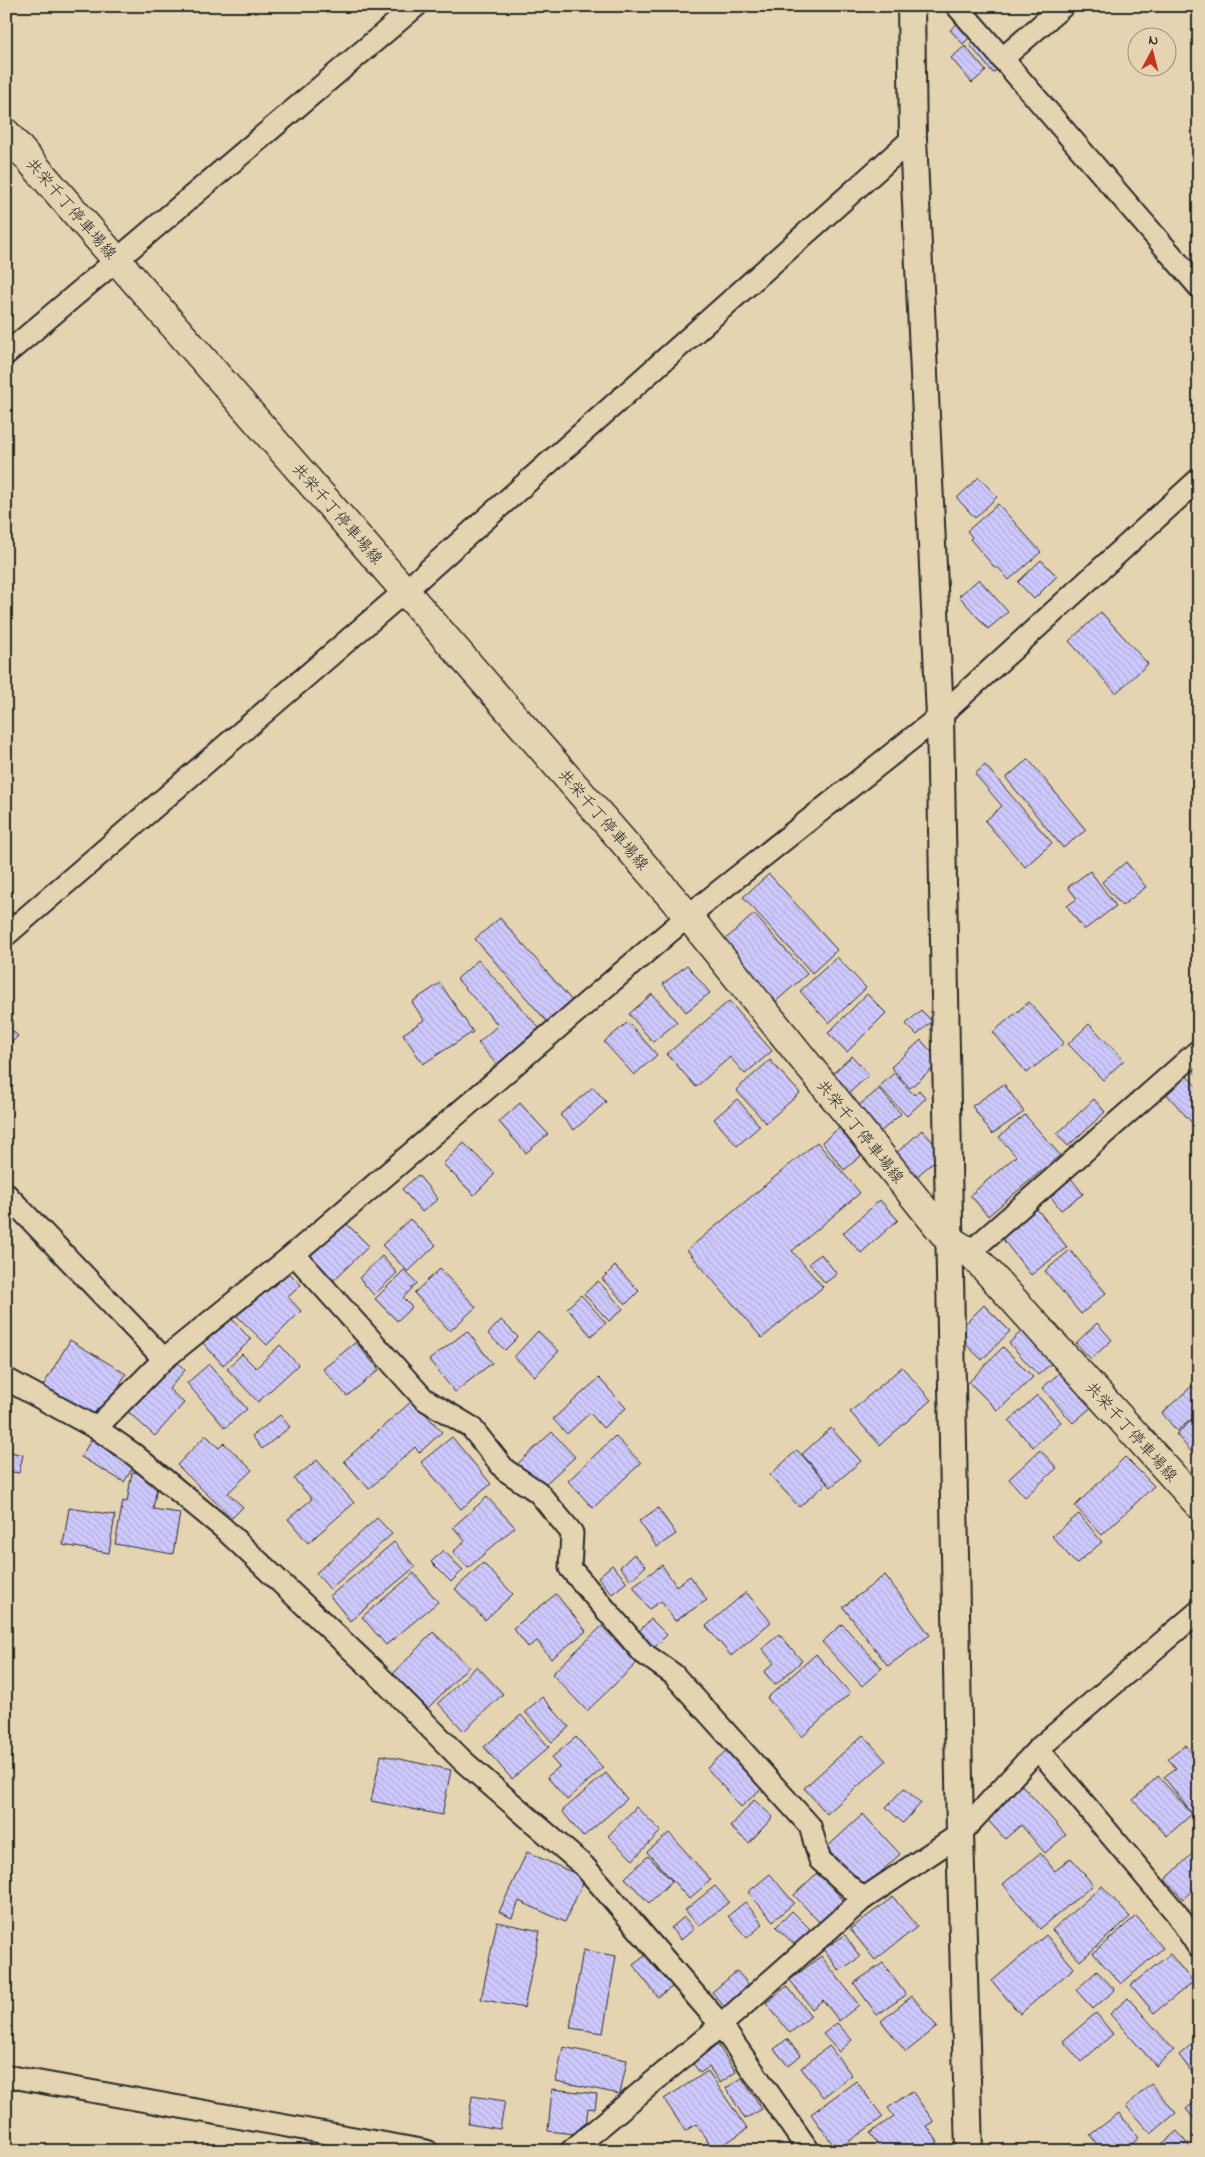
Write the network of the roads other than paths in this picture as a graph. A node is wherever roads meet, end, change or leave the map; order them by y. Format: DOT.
graph roads {
  1 [pos="416,6"];
  2 [pos="911,6"];
  3 [pos="957,6"];
  4 [pos="1063,6"];
  5 [pos="1002,59"];
  6 [pos="6,133"];
  7 [pos="913,138"];
  8 [pos="118,261"];
  9 [pos="1199,287"];
  10 [pos="6,354"];
  11 [pos="1199,479"];
  12 [pos="405,591"];
  13 [pos="940,716"];
  14 [pos="688,916"];
  15 [pos="6,935"];
  16 [pos="1199,1050"];
  17 [pos="6,1194"];
  18 [pos="959,1246"];
  19 [pos="294,1254"];
  20 [pos="164,1359"];
  21 [pos="6,1379"];
  22 [pos="96,1428"];
  23 [pos="1199,1505"];
  24 [pos="1199,1611"];
  25 [pos="1038,1749"];
  26 [pos="960,1834"];
  27 [pos="863,1898"];
  28 [pos="1199,1948"];
  29 [pos="721,2025"];
  30 [pos="6,2076"];
  31 [pos="427,2151"];
  32 [pos="571,2151"];
  33 [pos="809,2151"];
  34 [pos="969,2151"];
  1 -- 8 [label="street"];
  2 -- 7 [label="street"];
  3 -- 5 [label="street"];
  4 -- 5 [label="street"];
  5 -- 9 [label="street"];
  6 -- 8 [label="main road, 共栄千丁停車場線"];
  7 -- 12 [label="street"];
  7 -- 13 [label="street"];
  8 -- 10 [label="street"];
  8 -- 12 [label="main road, 共栄千丁停車場線"];
  11 -- 13 [label="street"];
  12 -- 14 [label="main road, 共栄千丁停車場線"];
  12 -- 15 [label="street"];
  13 -- 14 [label="street"];
  13 -- 18 [label="street"];
  14 -- 18 [label="main road, 共栄千丁停車場線"];
  14 -- 19 [label="street"];
  16 -- 18 [label="street"];
  17 -- 20 [label="street"];
  18 -- 23 [label="main road, 共栄千丁停車場線"];
  18 -- 26 [label="street"];
  19 -- 20 [label="street"];
  19 -- 27 [label="street"];
  20 -- 22 [label="street"];
  21 -- 22 [label="street"];
  22 -- 29 [label="street"];
  24 -- 25 [label="street"];
  25 -- 26 [label="street"];
  25 -- 28 [label="street"];
  26 -- 27 [label="street"];
  26 -- 34 [label="street"];
  27 -- 29 [label="street"];
  29 -- 32 [label="street"];
  29 -- 33 [label="street"];
  30 -- 31 [label="street"];
}
